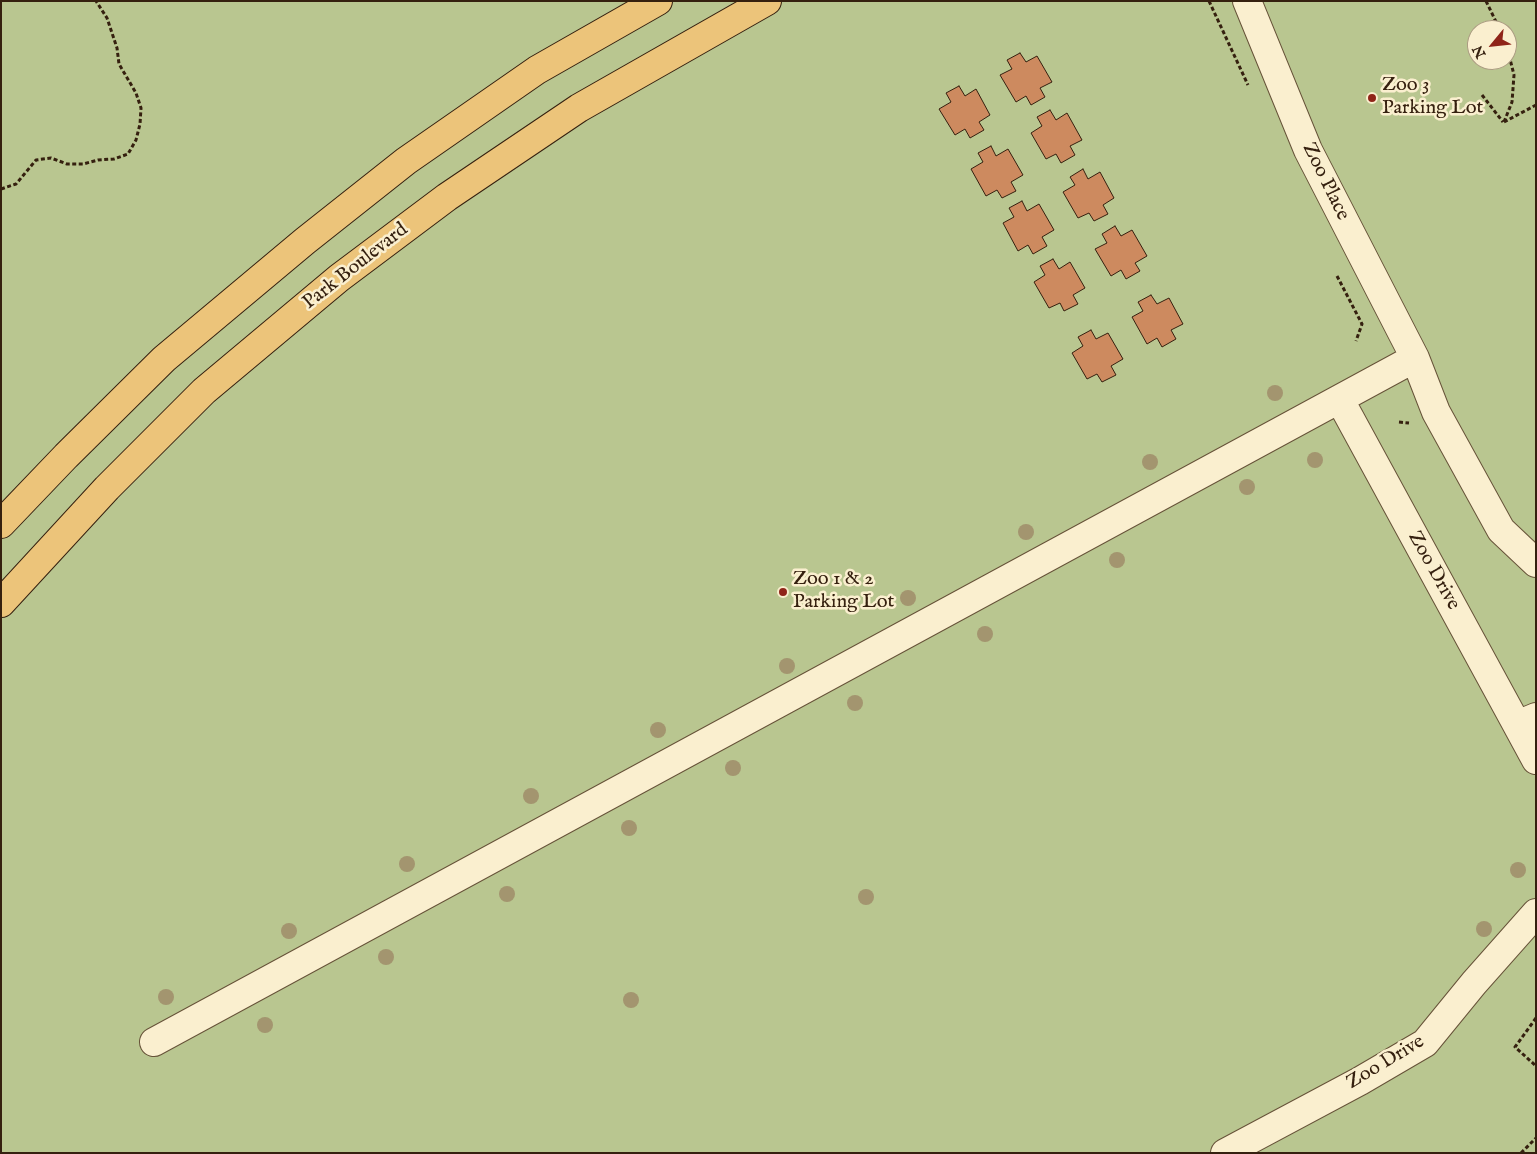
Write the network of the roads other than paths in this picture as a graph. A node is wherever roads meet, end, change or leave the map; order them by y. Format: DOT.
graph roads {
  1 [pos="658,1"];
  2 [pos="767,1"];
  3 [pos="1247,1"];
  4 [pos="1415,358"];
  5 [pos="1340,400"];
  6 [pos="1,524"];
  7 [pos="1536,563"];
  8 [pos="1,603"];
  9 [pos="1526,721"];
  10 [pos="1536,760"];
  11 [pos="1530,919"];
  12 [pos="154,1042"];
  13 [pos="1225,1153"];
  1 -- 6 [label="main road"];
  2 -- 8 [label="main road, Park Boulevard"];
  3 -- 4 [label="street, Zoo Place"];
  4 -- 5 [label="street"];
  4 -- 7 [label="street, Zoo Place"];
  5 -- 9 [label="street, Zoo Drive"];
  5 -- 12 [label="street"];
  9 -- 10 [label="street, Zoo Drive"];
  11 -- 13 [label="street, Zoo Drive"];
}
